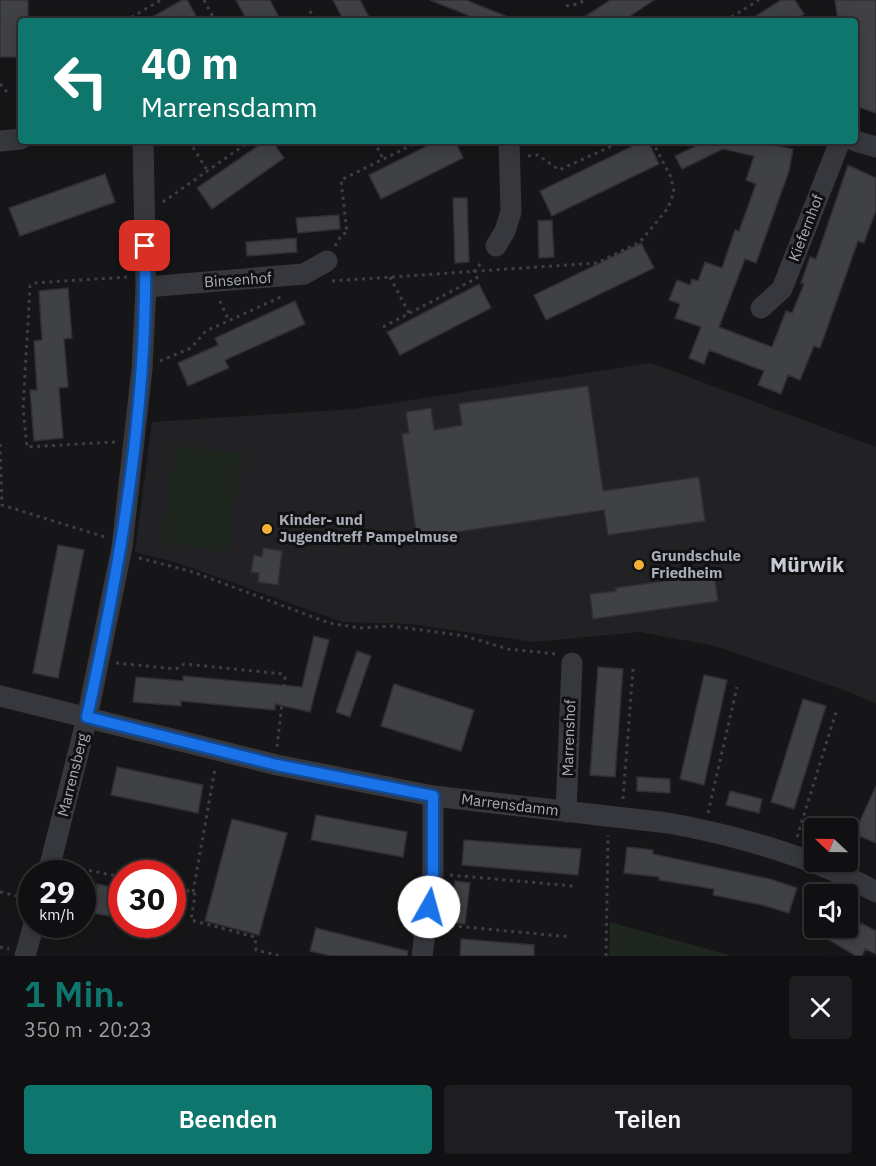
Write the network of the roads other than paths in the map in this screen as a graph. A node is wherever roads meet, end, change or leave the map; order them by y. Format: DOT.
graph roads {
  1 [pos="18,139"];
  2 [pos="0,141"];
  3 [pos="858,142"];
  4 [pos="142,144"];
  5 [pos="509,144"];
  6 [pos="839,144"];
  7 [pos="876,147"];
  8 [pos="496,246"];
  9 [pos="330,271"];
  10 [pos="146,287"];
  11 [pos="761,308"];
  12 [pos="572,663"];
  13 [pos="0,696"];
  14 [pos="87,717"];
  15 [pos="433,796"];
  16 [pos="566,812"];
  17 [pos="51,860"];
  18 [pos="876,892"];
  19 [pos="30,938"];
  20 [pos="25,956"];
  21 [pos="422,956"];
  1 -- 2 [label="street"];
  3 -- 7 [label="street"];
  4 -- 10 [label="street, Marrensberg"];
  5 -- 8 [label="street"];
  6 -- 11 [label="street, Kiefernhof"];
  9 -- 10 [label="street, Binsenhof"];
  10 -- 14 [label="street, Marrensberg"];
  12 -- 16 [label="street, Marrenshof"];
  13 -- 14 [label="street, Marrensdamm"];
  14 -- 15 [label="street, Marrensdamm"];
  14 -- 17 [label="street, Marrensberg"];
  15 -- 16 [label="street, Marrensdamm"];
  15 -- 21 [label="street"];
  16 -- 18 [label="street, Marrensdamm"];
  19 -- 20 [label="street"];
}
